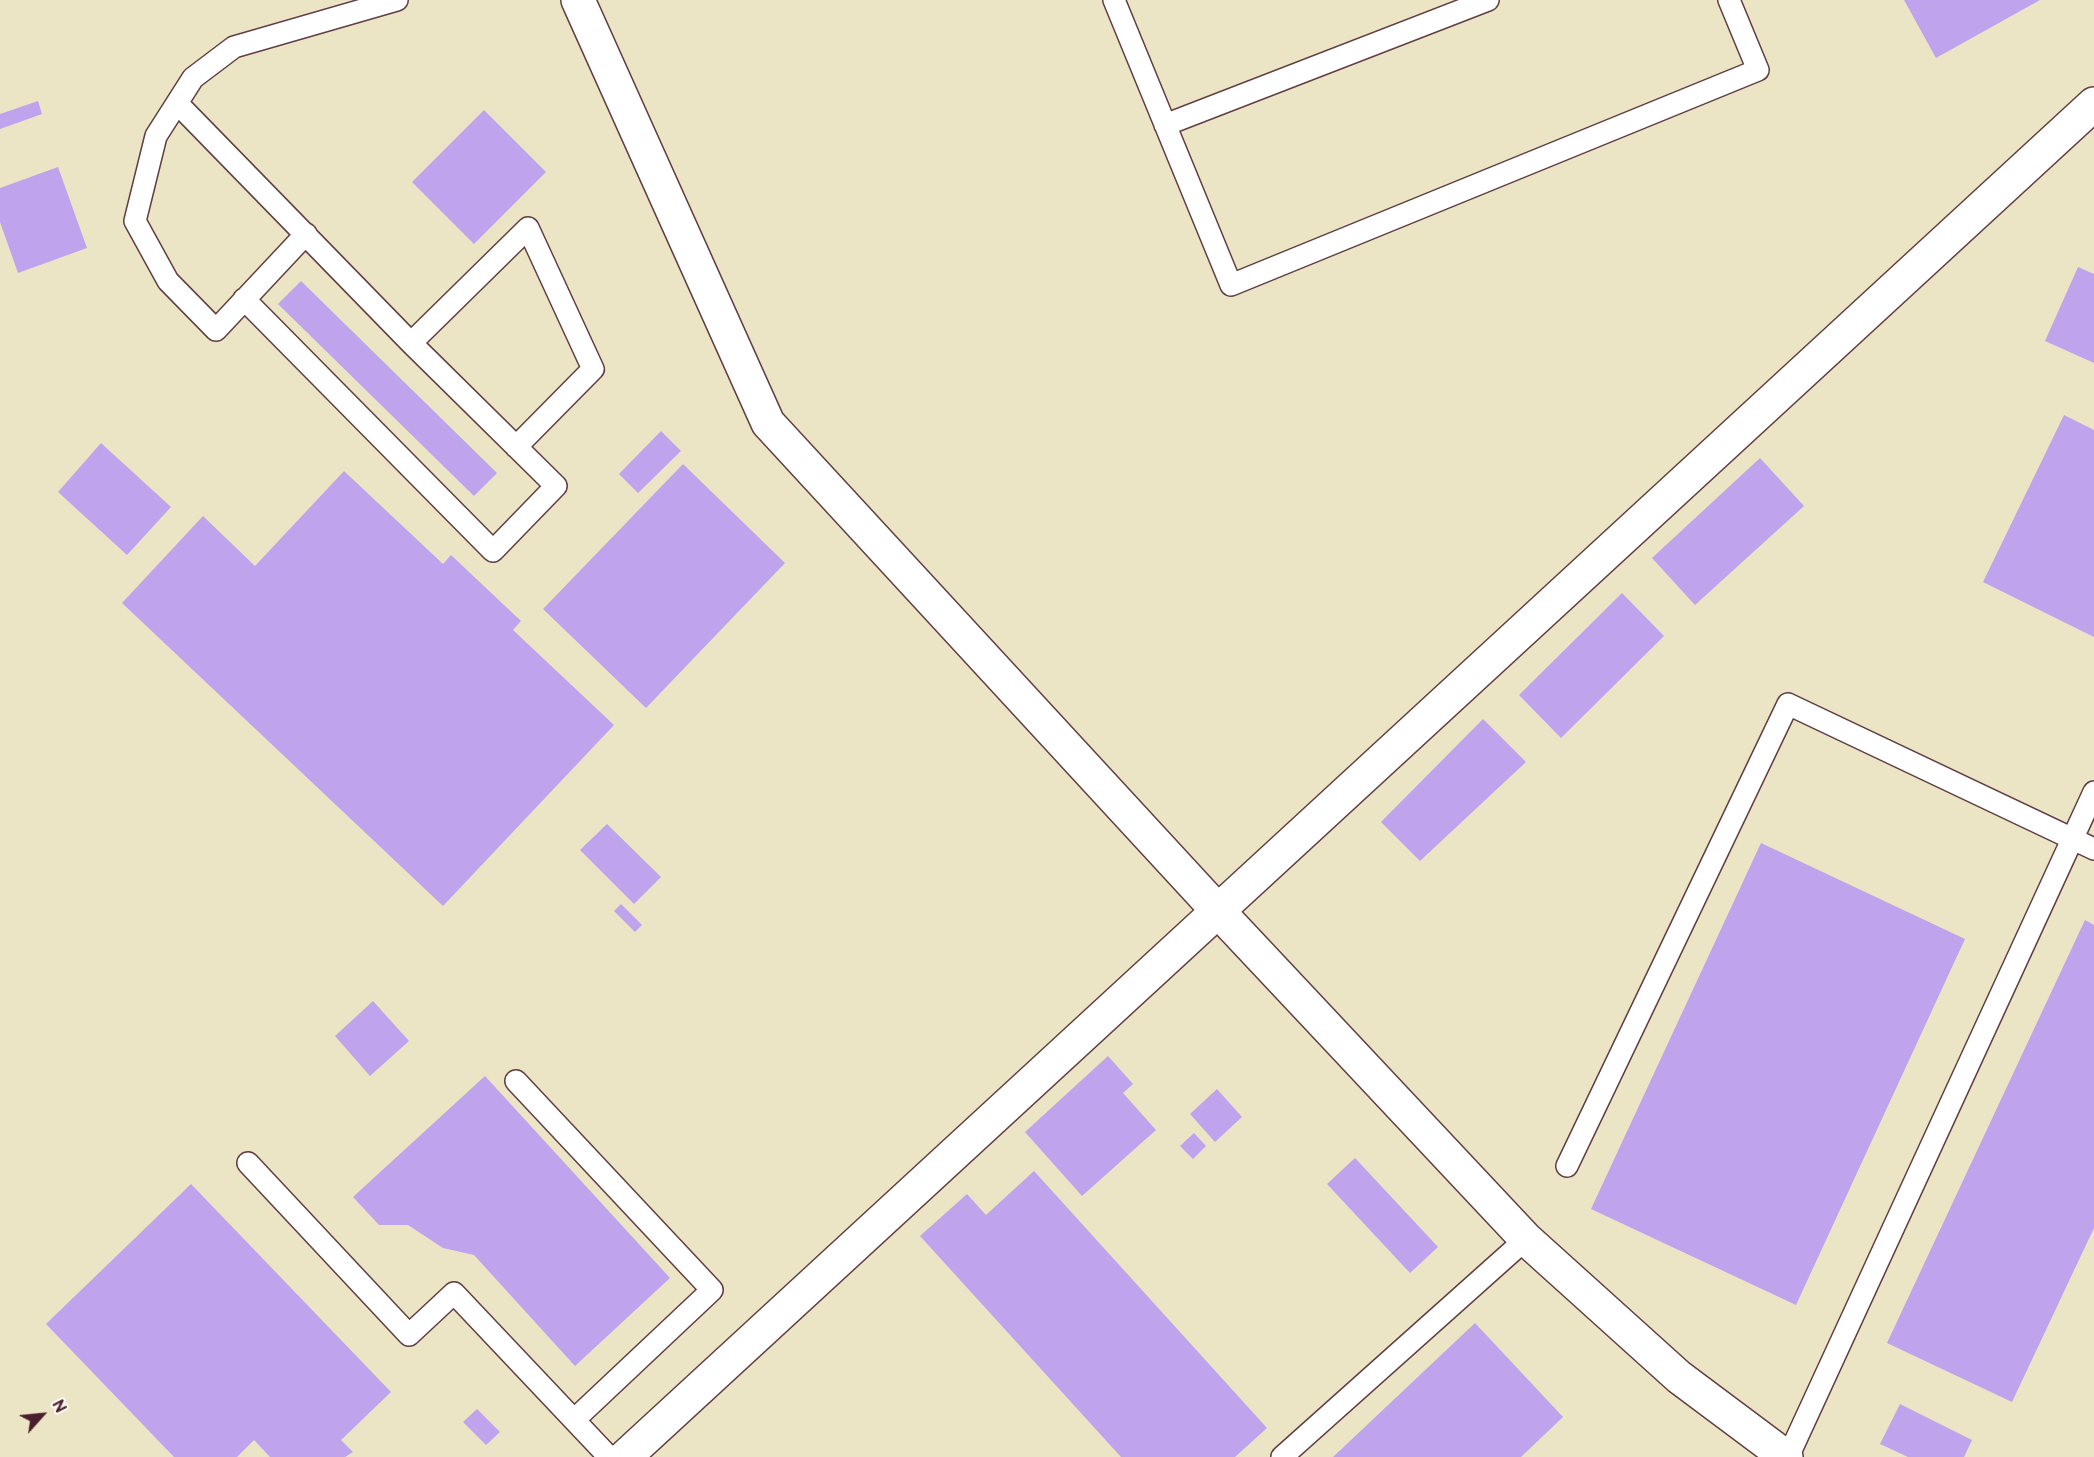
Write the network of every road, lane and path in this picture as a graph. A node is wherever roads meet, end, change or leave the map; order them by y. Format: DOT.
graph roads {
  1 [pos="397,0"];
  2 [pos="578,0"];
  3 [pos="1114,0"];
  4 [pos="1488,0"];
  5 [pos="1729,0"];
  6 [pos="177,103"];
  7 [pos="2094,104"];
  8 [pos="1165,125"];
  9 [pos="306,234"];
  10 [pos="244,299"];
  11 [pos="411,343"];
  12 [pos="516,447"];
  13 [pos="2094,792"];
  14 [pos="2072,839"];
  15 [pos="2094,849"];
  16 [pos="1218,911"];
  17 [pos="516,1081"];
  18 [pos="248,1163"];
  19 [pos="1567,1166"];
  20 [pos="1526,1239"];
  21 [pos="574,1420"];
  22 [pos="609,1457"];
  23 [pos="625,1457"];
  24 [pos="1282,1457"];
  25 [pos="1787,1457"];
  1 -- 6 [label="lane"];
  2 -- 16 [label="street"];
  3 -- 8 [label="lane"];
  4 -- 8 [label="lane"];
  5 -- 8 [label="lane"];
  6 -- 9 [label="lane"];
  6 -- 10 [label="lane"];
  7 -- 16 [label="street"];
  9 -- 10 [label="lane"];
  9 -- 11 [label="lane"];
  10 -- 12 [label="lane"];
  11 -- 12 [label="lane"];
  11 -- 12 [label="lane"];
  13 -- 14 [label="lane"];
  14 -- 15 [label="lane"];
  14 -- 19 [label="lane"];
  14 -- 25 [label="lane"];
  16 -- 20 [label="street"];
  16 -- 23 [label="street"];
  17 -- 21 [label="lane"];
  18 -- 21 [label="lane"];
  20 -- 24 [label="lane"];
  20 -- 25 [label="street"];
  21 -- 22 [label="lane"];
}
